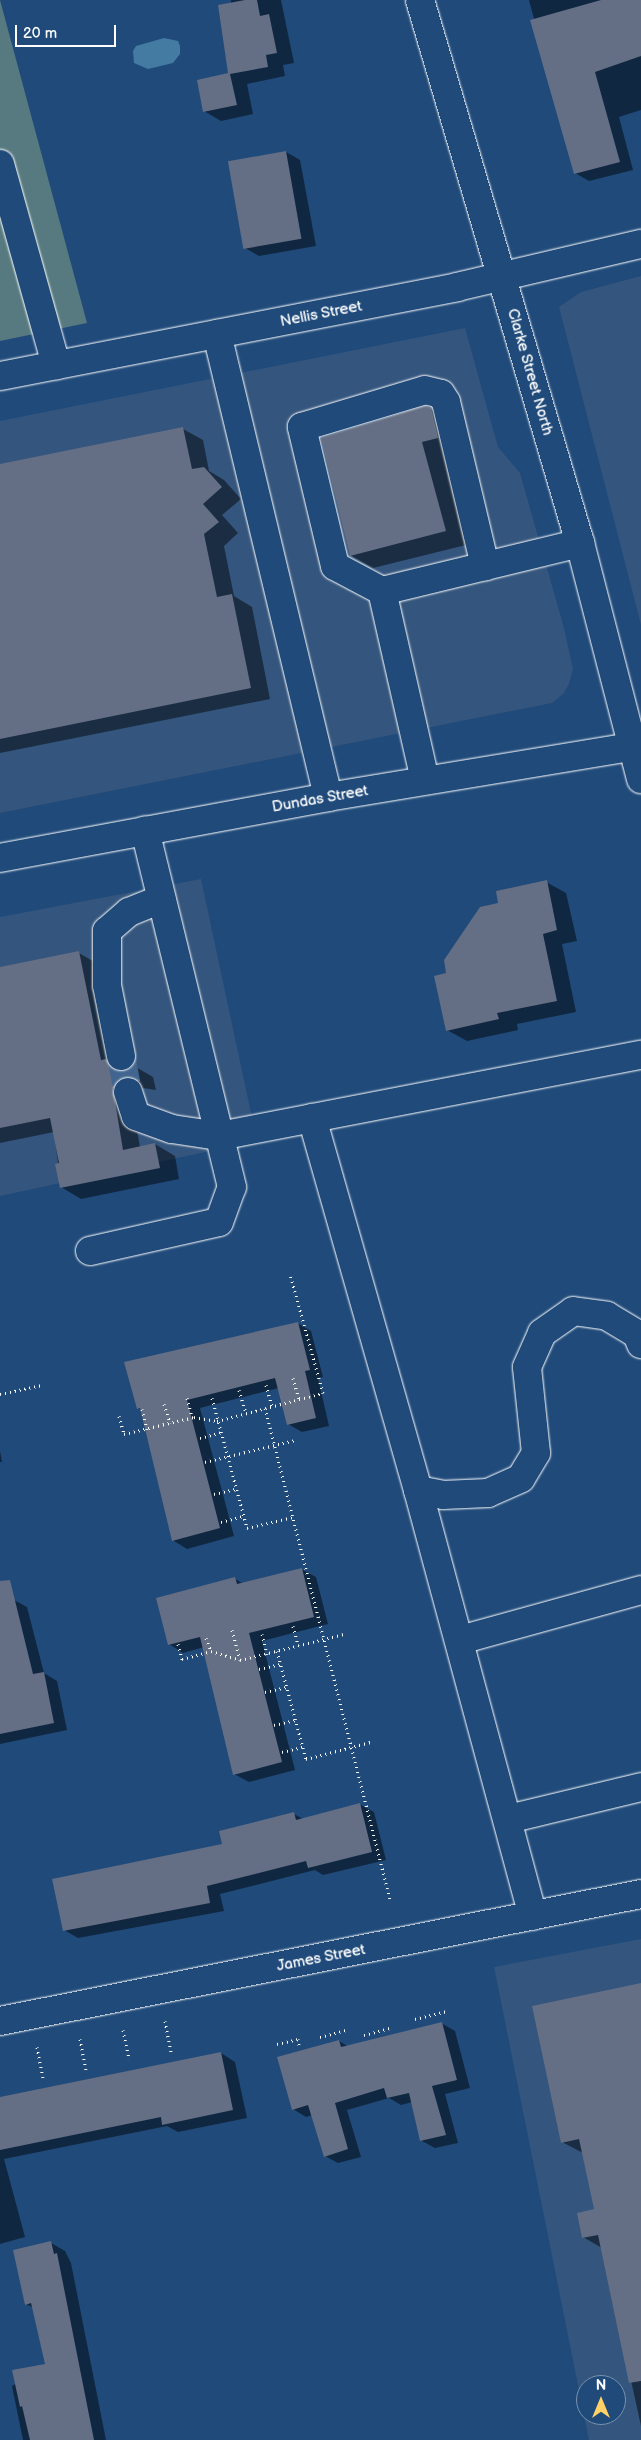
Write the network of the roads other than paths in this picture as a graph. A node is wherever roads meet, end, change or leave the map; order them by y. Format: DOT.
graph roads {
  1 [pos="420,0"];
  2 [pos="0,164"];
  3 [pos="641,244"];
  4 [pos="503,277"];
  5 [pos="217,334"];
  6 [pos="56,365"];
  7 [pos="0,376"];
  8 [pos="580,543"];
  9 [pos="485,566"];
  10 [pos="382,591"];
  11 [pos="637,746"];
  12 [pos="641,779"];
  13 [pos="425,780"];
  14 [pos="328,797"];
  15 [pos="145,830"];
  16 [pos="0,858"];
  17 [pos="162,899"];
  18 [pos="641,1055"];
  19 [pos="121,1056"];
  20 [pos="128,1092"];
  21 [pos="312,1118"];
  22 [pos="219,1136"];
  23 [pos="90,1251"];
  24 [pos="641,1344"];
  25 [pos="418,1490"];
  26 [pos="641,1590"];
  27 [pos="460,1640"];
  28 [pos="641,1787"];
  29 [pos="508,1819"];
  30 [pos="641,1894"];
  31 [pos="533,1916"];
  32 [pos="0,2021"];
  1 -- 4 [label="street, Clarke Street North"];
  2 -- 6 [label="street"];
  3 -- 4 [label="street, Nellis Street"];
  4 -- 5 [label="street, Nellis Street"];
  4 -- 8 [label="street, Clarke Street North"];
  5 -- 6 [label="street, Nellis Street"];
  5 -- 14 [label="street"];
  6 -- 7 [label="street, Nellis Street"];
  8 -- 9 [label="street"];
  8 -- 11 [label="street, Clarke Street North"];
  9 -- 10 [label="street"];
  9 -- 10 [label="street"];
  10 -- 13 [label="street"];
  11 -- 12 [label="street, Clarke Street North"];
  11 -- 13 [label="street, Dundas Street"];
  13 -- 14 [label="street, Dundas Street"];
  14 -- 15 [label="street, Dundas Street"];
  15 -- 16 [label="street, Dundas Street"];
  15 -- 17 [label="street"];
  17 -- 19 [label="street"];
  17 -- 22 [label="street"];
  18 -- 21 [label="street"];
  20 -- 22 [label="street"];
  21 -- 22 [label="street"];
  21 -- 25 [label="street"];
  22 -- 23 [label="street"];
  24 -- 25 [label="street"];
  25 -- 27 [label="street"];
  26 -- 27 [label="street"];
  27 -- 29 [label="street"];
  28 -- 29 [label="street"];
  29 -- 31 [label="street"];
  30 -- 31 [label="street, James Street"];
  31 -- 32 [label="street, James Street"];
}
